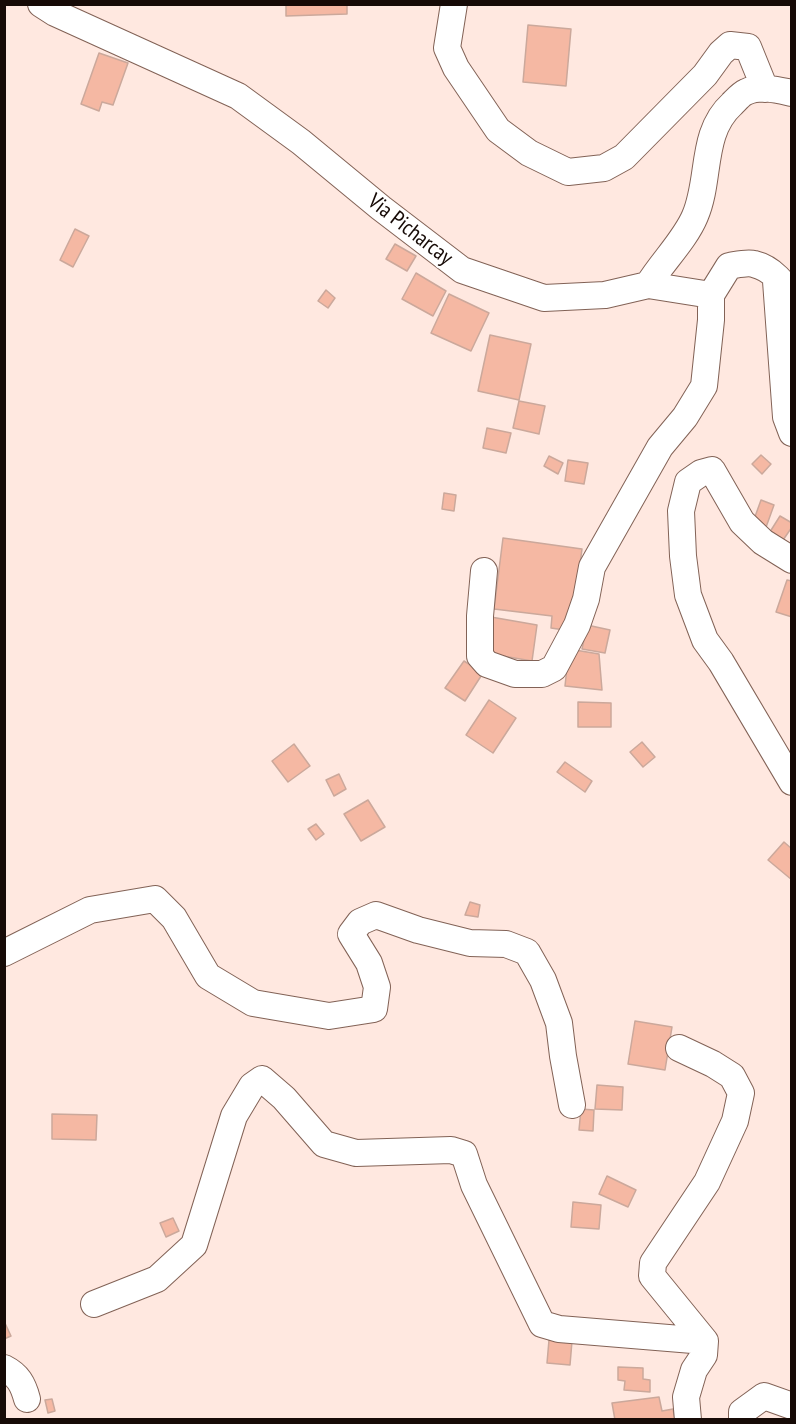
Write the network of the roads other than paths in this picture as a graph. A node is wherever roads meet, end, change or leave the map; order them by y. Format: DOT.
graph roads {
  1 [pos="41,4"];
  2 [pos="454,4"];
  3 [pos="765,89"];
  4 [pos="792,93"];
  5 [pos="776,274"];
  6 [pos="648,285"];
  7 [pos="711,295"];
  8 [pos="792,301"];
  9 [pos="792,433"];
  10 [pos="792,560"];
  11 [pos="484,571"];
  12 [pos="792,782"];
  13 [pos="4,953"];
  14 [pos="679,1048"];
  15 [pos="572,1105"];
  16 [pos="94,1304"];
  17 [pos="705,1341"];
  18 [pos="4,1368"];
  19 [pos="27,1399"];
  20 [pos="792,1406"];
  21 [pos="688,1419"];
  22 [pos="742,1419"];
  1 -- 6 [label="street, Via Picharcay"];
  2 -- 3 [label="street"];
  3 -- 4 [label="street"];
  3 -- 6 [label="street"];
  5 -- 7 [label="street"];
  5 -- 8 [label="street"];
  5 -- 9 [label="street"];
  6 -- 7 [label="street, Via Picharcay"];
  7 -- 11 [label="street"];
  10 -- 12 [label="street"];
  13 -- 15 [label="street"];
  14 -- 17 [label="street"];
  16 -- 17 [label="street"];
  17 -- 21 [label="street"];
  18 -- 19 [label="street"];
  20 -- 22 [label="street"];
}
